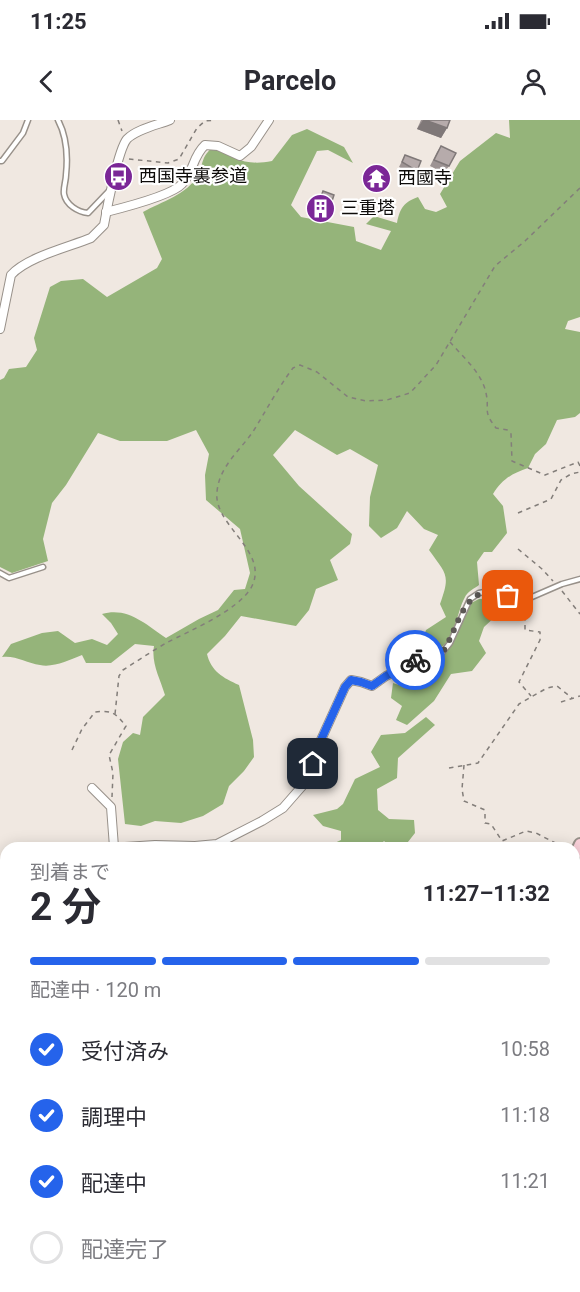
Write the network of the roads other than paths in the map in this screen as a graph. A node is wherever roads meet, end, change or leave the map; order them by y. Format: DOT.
graph roads {
  1 [pos="28,120"];
  2 [pos="58,120"];
  3 [pos="170,120"];
  4 [pos="269,120"];
  5 [pos="0,161"];
  6 [pos="113,186"];
  7 [pos="106,212"];
  8 [pos="0,329"];
  9 [pos="43,567"];
  10 [pos="0,573"];
  11 [pos="580,579"];
  12 [pos="404,667"];
  13 [pos="92,788"];
  14 [pos="112,842"];
  15 [pos="221,842"];
  1 -- 5 [label="lane"];
  2 -- 6 [label="lane"];
  3 -- 6 [label="street"];
  4 -- 7 [label="street"];
  6 -- 7 [label="street"];
  7 -- 8 [label="street"];
  9 -- 10 [label="lane"];
  11 -- 12 [label="lane"];
  12 -- 15 [label="street"];
  13 -- 14 [label="street"];
}
